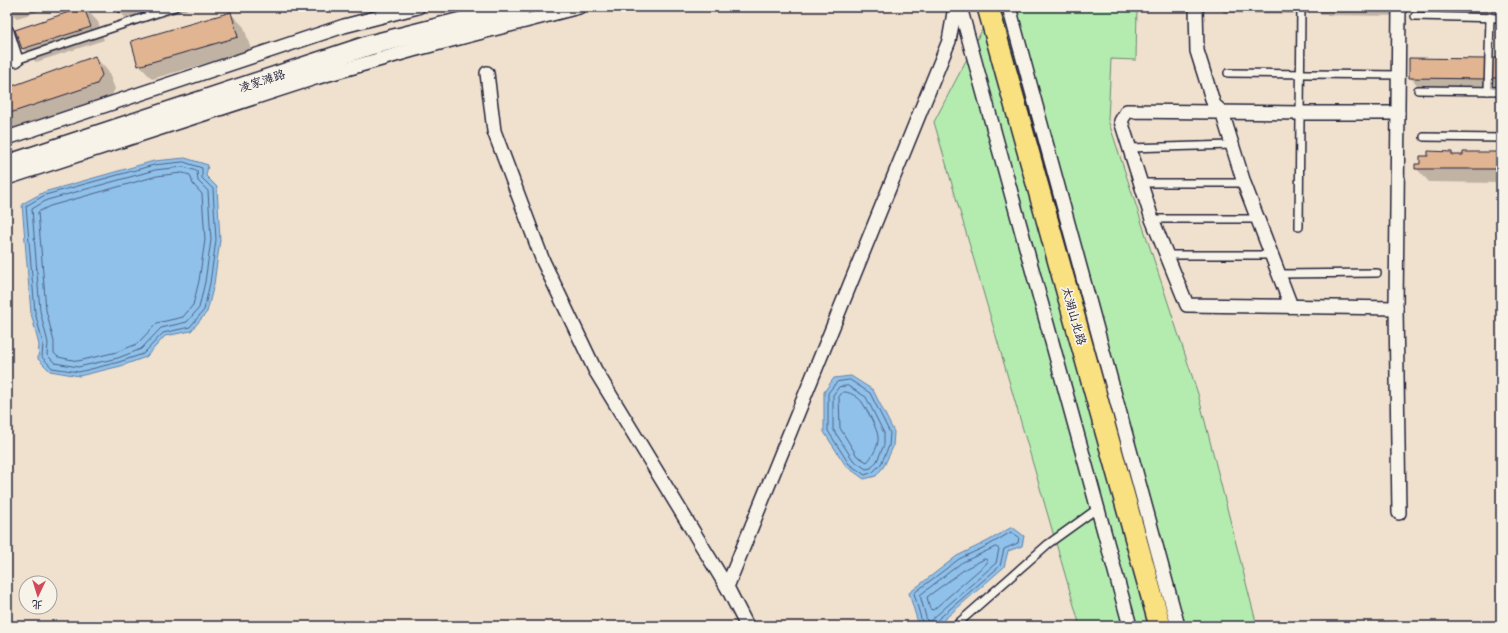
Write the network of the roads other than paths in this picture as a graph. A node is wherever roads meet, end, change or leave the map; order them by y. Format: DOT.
graph roads {
  1 [pos="176,7"];
  2 [pos="418,7"];
  3 [pos="473,7"];
  4 [pos="521,7"];
  5 [pos="579,7"];
  6 [pos="955,7"];
  7 [pos="960,7"];
  8 [pos="976,7"];
  9 [pos="988,7"];
  10 [pos="1009,7"];
  11 [pos="1196,7"];
  12 [pos="1301,7"];
  13 [pos="1399,7"];
  14 [pos="1415,16"];
  15 [pos="1490,17"];
  16 [pos="1501,18"];
  17 [pos="7,32"];
  18 [pos="12,61"];
  19 [pos="487,73"];
  20 [pos="1228,73"];
  21 [pos="1301,74"];
  22 [pos="1398,75"];
  23 [pos="1418,90"];
  24 [pos="1488,91"];
  25 [pos="1501,91"];
  26 [pos="1222,112"];
  27 [pos="1398,113"];
  28 [pos="1300,114"];
  29 [pos="1424,137"];
  30 [pos="7,138"];
  31 [pos="1501,138"];
  32 [pos="1232,145"];
  33 [pos="1129,148"];
  34 [pos="7,153"];
  35 [pos="7,165"];
  36 [pos="7,178"];
  37 [pos="1140,183"];
  38 [pos="1244,183"];
  39 [pos="1152,219"];
  40 [pos="1257,219"];
  41 [pos="1299,227"];
  42 [pos="1167,255"];
  43 [pos="1271,255"];
  44 [pos="1377,273"];
  45 [pos="1278,274"];
  46 [pos="1291,306"];
  47 [pos="1396,308"];
  48 [pos="1098,508"];
  49 [pos="1399,513"];
  50 [pos="727,587"];
  51 [pos="964,622"];
  52 [pos="747,626"];
  53 [pos="956,626"];
  54 [pos="1130,626"];
  55 [pos="1148,626"];
  56 [pos="1160,626"];
  57 [pos="1178,626"];
  1 -- 18 [label="lane"];
  2 -- 30 [label="street"];
  3 -- 34 [label="main road, 凌家滩路"];
  4 -- 35 [label="main road, 凌家滩路"];
  5 -- 36 [label="street"];
  6 -- 50 [label="street"];
  7 -- 48 [label="street"];
  8 -- 55 [label="main road, 太湖山北路"];
  9 -- 56 [label="main road, 太湖山北路"];
  10 -- 57 [label="street"];
  11 -- 26 [label="street"];
  12 -- 21 [label="lane"];
  13 -- 22 [label="street"];
  14 -- 15 [label="lane"];
  15 -- 16 [label="lane"];
  15 -- 24 [label="lane"];
  17 -- 18 [label="street"];
  19 -- 50 [label="street"];
  20 -- 21 [label="lane"];
  21 -- 22 [label="lane"];
  21 -- 28 [label="lane"];
  22 -- 27 [label="street"];
  23 -- 24 [label="lane"];
  24 -- 25 [label="lane"];
  26 -- 28 [label="street"];
  26 -- 32 [label="street"];
  26 -- 33 [label="street"];
  27 -- 28 [label="street"];
  27 -- 47 [label="street"];
  28 -- 41 [label="lane"];
  29 -- 31 [label="lane"];
  32 -- 33 [label="lane"];
  32 -- 38 [label="street"];
  33 -- 37 [label="street"];
  37 -- 38 [label="lane"];
  37 -- 39 [label="street"];
  38 -- 40 [label="street"];
  39 -- 40 [label="lane"];
  39 -- 42 [label="street"];
  40 -- 43 [label="street"];
  42 -- 43 [label="lane"];
  42 -- 46 [label="street"];
  43 -- 45 [label="street"];
  44 -- 45 [label="lane"];
  45 -- 46 [label="street"];
  46 -- 47 [label="street"];
  47 -- 49 [label="street"];
  48 -- 51 [label="lane"];
  48 -- 54 [label="street"];
  50 -- 52 [label="street"];
  51 -- 53 [label="lane"];
}
